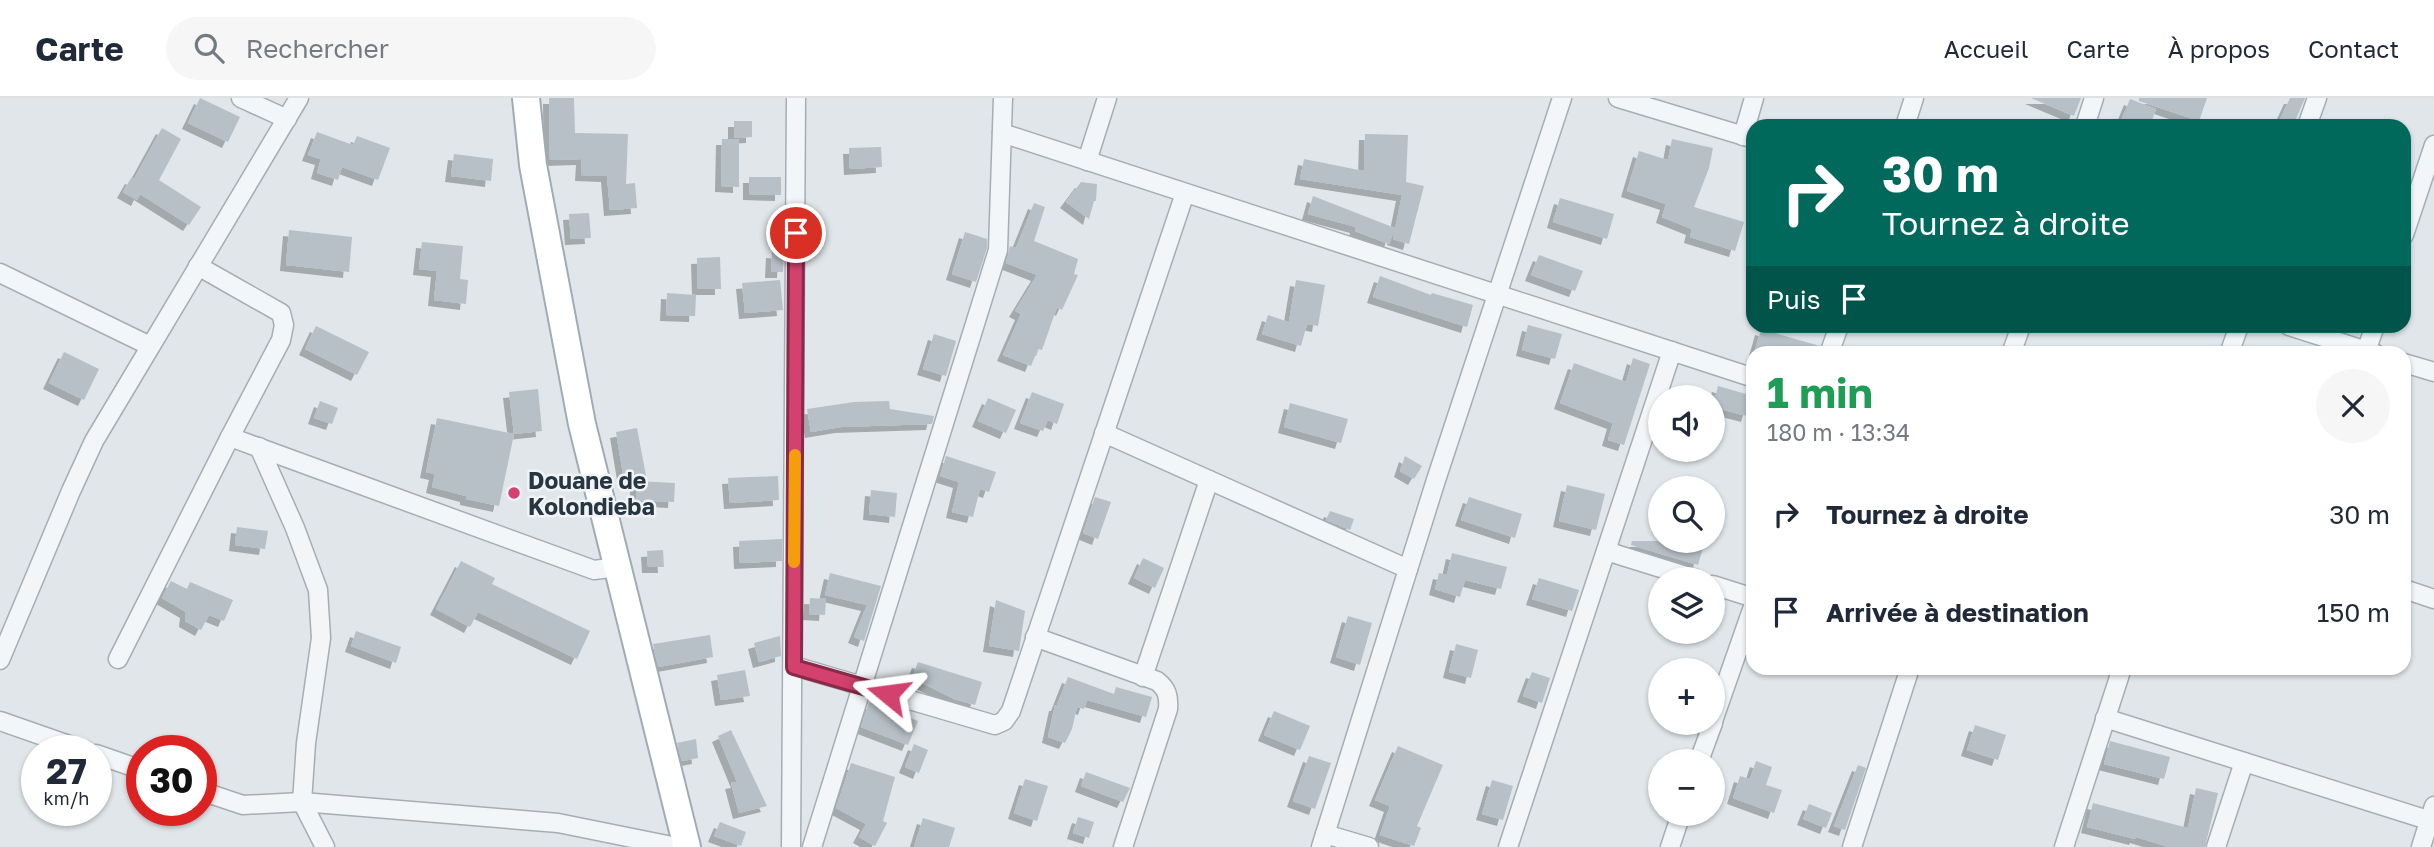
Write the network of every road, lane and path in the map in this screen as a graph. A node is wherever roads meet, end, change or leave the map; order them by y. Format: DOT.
graph roads {
  1 [pos="241,98"];
  2 [pos="299,98"];
  3 [pos="526,98"];
  4 [pos="796,98"];
  5 [pos="1003,98"];
  6 [pos="1107,98"];
  7 [pos="1562,98"];
  8 [pos="1618,98"];
  9 [pos="1754,98"];
  10 [pos="1914,98"];
  11 [pos="2094,98"];
  12 [pos="2317,98"];
  13 [pos="287,119"];
  14 [pos="1751,119"];
  15 [pos="1907,119"];
  16 [pos="2087,119"];
  17 [pos="2310,119"];
  18 [pos="1002,133"];
  19 [pos="1746,137"];
  20 [pos="2434,145"];
  21 [pos="1087,161"];
  22 [pos="1185,192"];
  23 [pos="2411,214"];
  24 [pos="198,266"];
  25 [pos="0,273"];
  26 [pos="1497,294"];
  27 [pos="2310,333"];
  28 [pos="150,346"];
  29 [pos="2350,346"];
  30 [pos="1672,351"];
  31 [pos="2411,365"];
  32 [pos="2434,372"];
  33 [pos="1746,374"];
  34 [pos="1104,433"];
  35 [pos="230,437"];
  36 [pos="259,447"];
  37 [pos="1209,480"];
  38 [pos="1606,551"];
  39 [pos="617,567"];
  40 [pos="1657,567"];
  41 [pos="1408,569"];
  42 [pos="1725,589"];
  43 [pos="2411,591"];
  44 [pos="1746,595"];
  45 [pos="2434,599"];
  46 [pos="1746,627"];
  47 [pos="1035,637"];
  48 [pos="118,659"];
  49 [pos="0,660"];
  50 [pos="794,667"];
  51 [pos="1908,675"];
  52 [pos="2120,675"];
  53 [pos="1143,677"];
  54 [pos="862,686"];
  55 [pos="1725,687"];
  56 [pos="2105,719"];
  57 [pos="0,721"];
  58 [pos="40,735"];
  59 [pos="2244,762"];
  60 [pos="217,796"];
  61 [pos="302,802"];
  62 [pos="2432,816"];
  63 [pos="1677,826"];
  64 [pos="1323,840"];
  65 [pos="325,847"];
  66 [pos="677,847"];
  67 [pos="687,847"];
  68 [pos="791,847"];
  69 [pos="812,847"];
  70 [pos="1123,847"];
  71 [pos="1369,847"];
  72 [pos="1508,847"];
  73 [pos="1670,847"];
  74 [pos="1853,847"];
  75 [pos="2064,847"];
  76 [pos="2216,847"];
  77 [pos="2421,847"];
  1 -- 13 [label="street"];
  2 -- 13 [label="street"];
  3 -- 39 [label="main road"];
  4 -- 50 [label="street"];
  5 -- 18 [label="street"];
  6 -- 21 [label="street"];
  7 -- 26 [label="street"];
  8 -- 19 [label="street"];
  9 -- 14 [label="street"];
  10 -- 15 [label="street"];
  11 -- 16 [label="street"];
  12 -- 17 [label="street"];
  13 -- 24 [label="street"];
  18 -- 21 [label="street"];
  18 -- 54 [label="street"];
  20 -- 23 [label="street"];
  21 -- 22 [label="street"];
  22 -- 26 [label="street"];
  22 -- 34 [label="street"];
  24 -- 28 [label="street"];
  24 -- 35 [label="street"];
  25 -- 28 [label="street"];
  26 -- 30 [label="street"];
  26 -- 41 [label="street"];
  27 -- 29 [label="street"];
  28 -- 49 [label="street"];
  30 -- 33 [label="street"];
  30 -- 38 [label="street"];
  31 -- 32 [label="street"];
  34 -- 37 [label="street"];
  34 -- 47 [label="street"];
  35 -- 36 [label="street"];
  35 -- 48 [label="street"];
  36 -- 39 [label="street"];
  36 -- 61 [label="street"];
  37 -- 41 [label="street"];
  37 -- 53 [label="street"];
  38 -- 40 [label="street"];
  38 -- 72 [label="street"];
  39 -- 67 [label="main road"];
  41 -- 64 [label="street"];
  42 -- 44 [label="street"];
  43 -- 45 [label="street"];
  46 -- 55 [label="street"];
  47 -- 53 [label="street"];
  47 -- 54 [label="street"];
  50 -- 54 [label="street"];
  50 -- 68 [label="street"];
  51 -- 74 [label="street"];
  52 -- 56 [label="street"];
  53 -- 70 [label="street"];
  54 -- 69 [label="street"];
  56 -- 59 [label="street"];
  56 -- 75 [label="street"];
  57 -- 58 [label="street"];
  59 -- 62 [label="street"];
  59 -- 76 [label="street"];
  60 -- 61 [label="street"];
  61 -- 65 [label="street"];
  61 -- 66 [label="street"];
  62 -- 77 [label="street"];
  63 -- 73 [label="street"];
  64 -- 71 [label="street"];
}
